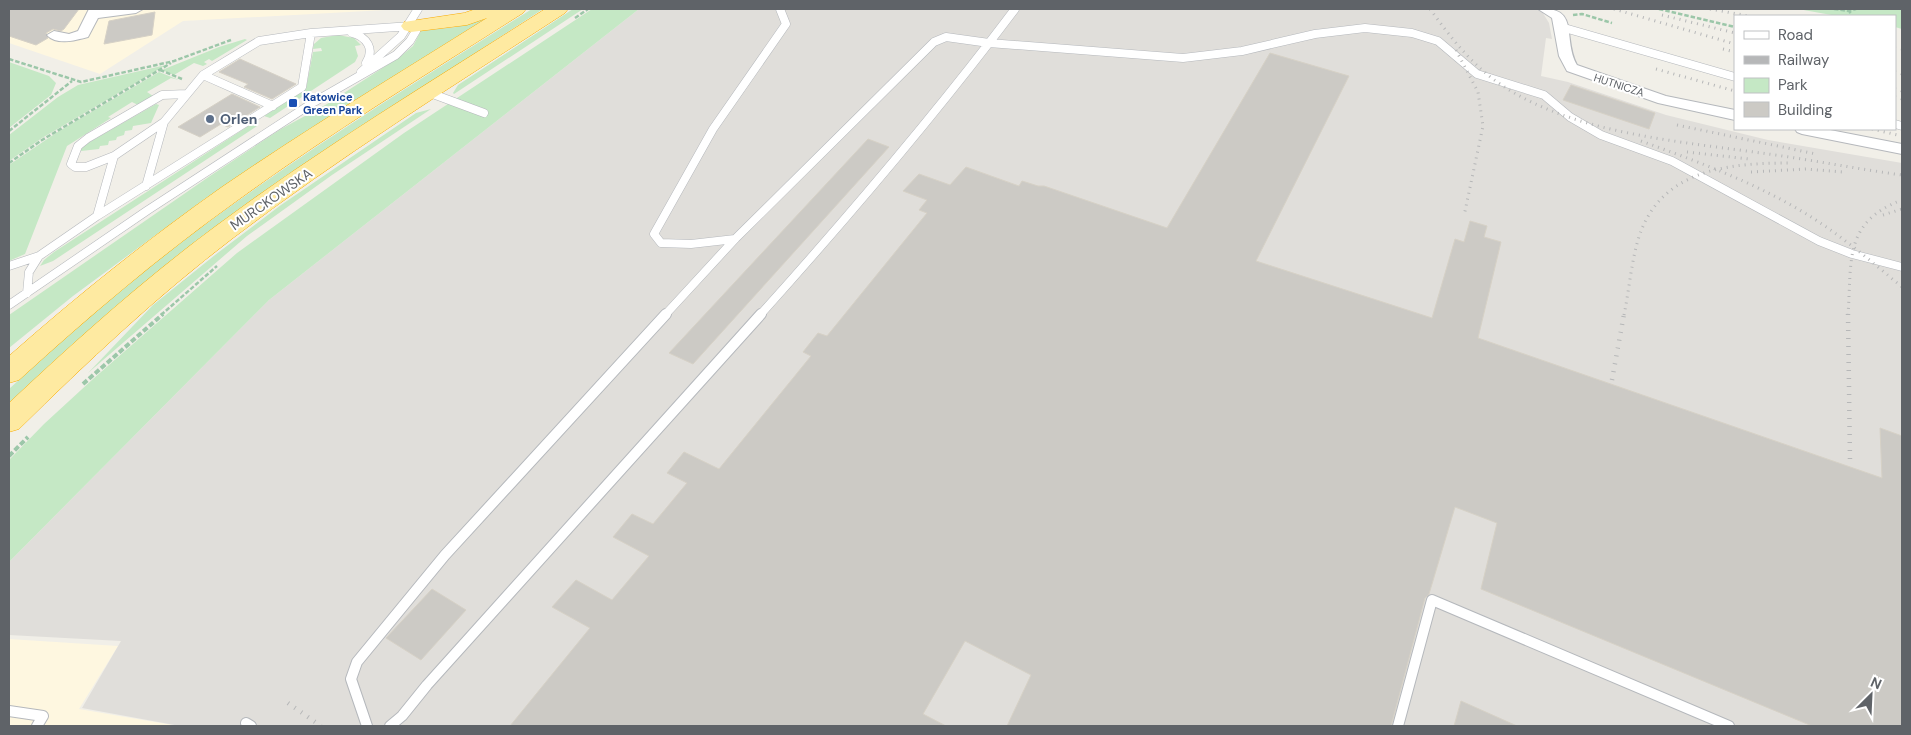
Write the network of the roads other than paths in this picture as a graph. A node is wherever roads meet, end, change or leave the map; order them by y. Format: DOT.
graph roads {
  1 [pos="494,9"];
  2 [pos="516,9"];
  3 [pos="780,9"];
  4 [pos="1015,9"];
  5 [pos="1545,9"];
  6 [pos="95,12"];
  7 [pos="133,12"];
  8 [pos="565,14"];
  9 [pos="414,17"];
  10 [pos="1562,27"];
  11 [pos="339,31"];
  12 [pos="311,34"];
  13 [pos="54,35"];
  14 [pos="989,43"];
  15 [pos="203,75"];
  16 [pos="355,77"];
  17 [pos="1734,77"];
  18 [pos="430,93"];
  19 [pos="186,94"];
  20 [pos="272,106"];
  21 [pos="484,113"];
  22 [pos="1734,115"];
  23 [pos="164,122"];
  24 [pos="1807,130"];
  25 [pos="1902,149"];
  26 [pos="114,156"];
  27 [pos="146,186"];
  28 [pos="97,216"];
  29 [pos="735,238"];
  30 [pos="39,256"];
  31 [pos="9,266"];
  32 [pos="1902,267"];
  33 [pos="27,293"];
  34 [pos="9,305"];
  35 [pos="9,372"];
  36 [pos="9,421"];
  37 [pos="9,710"];
  38 [pos="37,726"];
  39 [pos="367,726"];
  40 [pos="390,726"];
  41 [pos="1398,726"];
  42 [pos="1729,726"];
  1 -- 9 [label="highway"];
  2 -- 35 [label="highway, MURCKOWSKA"];
  3 -- 29 [label="lane"];
  4 -- 14 [label="lane"];
  5 -- 10 [label="street"];
  6 -- 7 [label="street"];
  6 -- 13 [label="street"];
  8 -- 18 [label="highway, MURCKOWSKA"];
  9 -- 11 [label="lane"];
  9 -- 16 [label="lane"];
  9 -- 16 [label="lane"];
  10 -- 17 [label="lane"];
  10 -- 22 [label="street, HUTNICZA"];
  11 -- 12 [label="lane"];
  11 -- 16 [label="lane"];
  12 -- 15 [label="lane"];
  12 -- 20 [label="lane"];
  14 -- 29 [label="lane"];
  14 -- 32 [label="lane"];
  14 -- 40 [label="lane"];
  15 -- 19 [label="lane"];
  15 -- 20 [label="lane"];
  16 -- 33 [label="lane"];
  18 -- 21 [label="lane"];
  18 -- 36 [label="highway, MURCKOWSKA"];
  19 -- 23 [label="lane"];
  19 -- 26 [label="lane"];
  20 -- 27 [label="lane"];
  23 -- 26 [label="lane"];
  23 -- 27 [label="lane"];
  24 -- 25 [label="street"];
  26 -- 28 [label="lane"];
  27 -- 28 [label="lane"];
  28 -- 30 [label="lane"];
  29 -- 39 [label="lane"];
  30 -- 31 [label="lane"];
  30 -- 33 [label="lane"];
  33 -- 34 [label="lane"];
  37 -- 38 [label="lane"];
  41 -- 42 [label="lane"];
}
